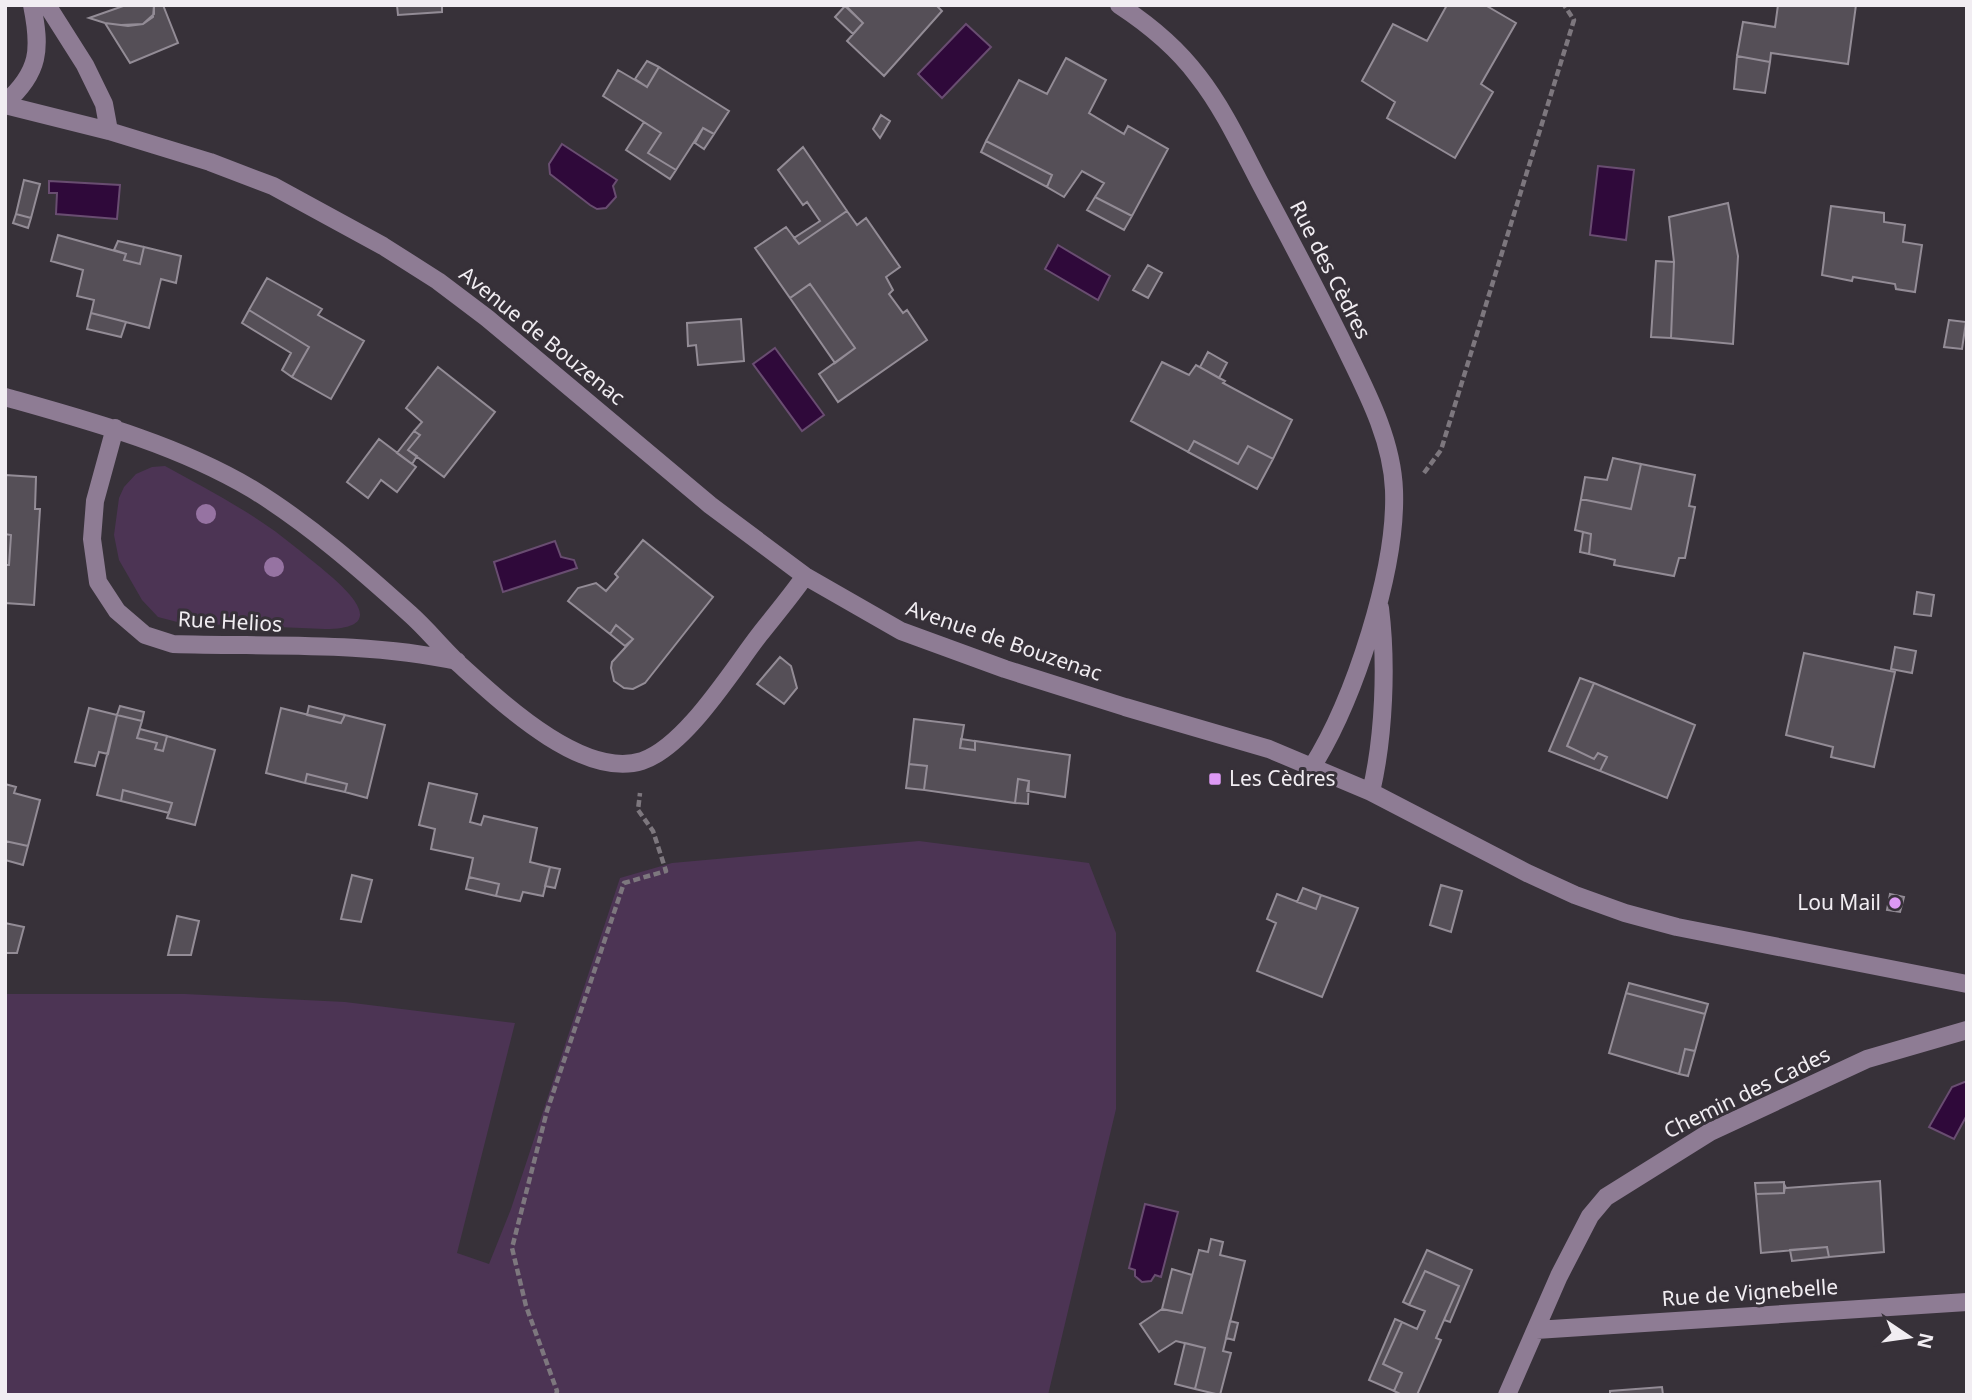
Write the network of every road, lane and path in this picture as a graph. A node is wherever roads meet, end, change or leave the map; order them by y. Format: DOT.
graph roads {
  1 [pos="32,5"];
  2 [pos="47,5"];
  3 [pos="1119,5"];
  4 [pos="1564,5"];
  5 [pos="5,104"];
  6 [pos="109,131"];
  7 [pos="5,397"];
  8 [pos="115,428"];
  9 [pos="1394,489"];
  10 [pos="805,576"];
  11 [pos="1379,601"];
  12 [pos="457,662"];
  13 [pos="644,761"];
  14 [pos="1312,767"];
  15 [pos="1371,792"];
  16 [pos="1967,984"];
  17 [pos="1967,1030"];
  18 [pos="1967,1302"];
  19 [pos="1536,1330"];
  20 [pos="556,1395"];
  21 [pos="1507,1395"];
  1 -- 5 [label="street"];
  2 -- 6 [label="street"];
  3 -- 9 [label="street, Rue des Cèdres"];
  4 -- 9 [label="path"];
  5 -- 6 [label="street, Avenue de Bouzenac"];
  6 -- 10 [label="street, Avenue de Bouzenac"];
  7 -- 8 [label="street, Rue Helios"];
  8 -- 12 [label="street, Rue Helios"];
  8 -- 12 [label="street, Rue Helios"];
  9 -- 11 [label="street, Rue des Cèdres"];
  10 -- 13 [label="street"];
  10 -- 14 [label="street, Avenue de Bouzenac"];
  11 -- 14 [label="street, Rue des Cèdres"];
  11 -- 15 [label="street, Rue des Cèdres"];
  12 -- 13 [label="street, Rue Helios"];
  13 -- 20 [label="path"];
  14 -- 15 [label="street, Avenue de Bouzenac"];
  15 -- 16 [label="street, Avenue de Bouzenac"];
  17 -- 19 [label="street, Chemin des Cades"];
  18 -- 19 [label="street, Rue de Vignebelle"];
  19 -- 21 [label="street, Chemin des Cades"];
}
